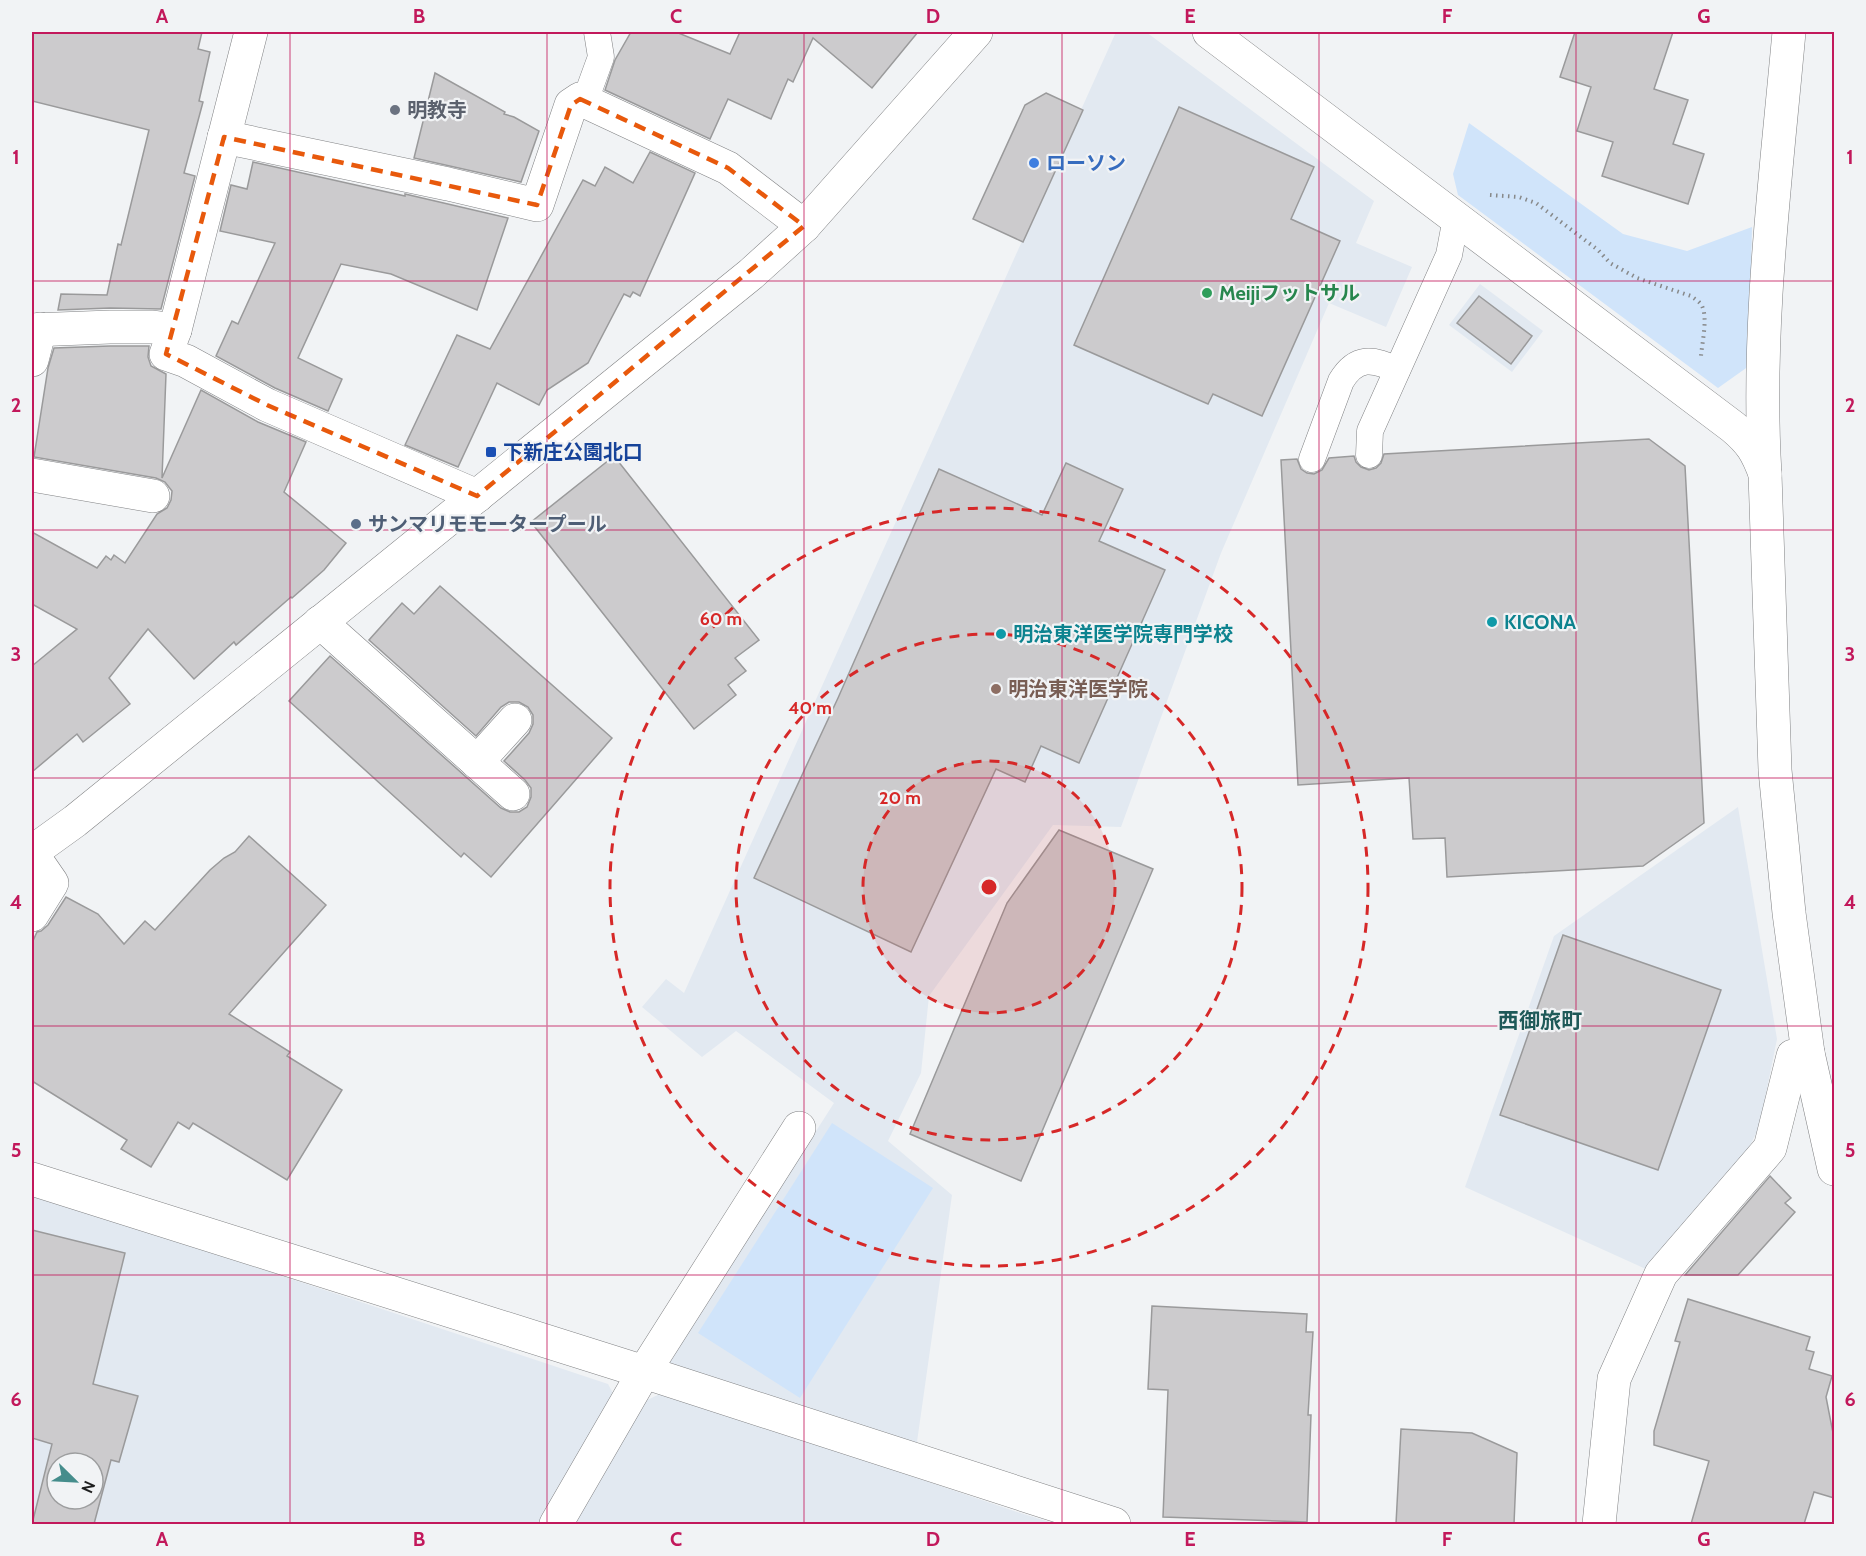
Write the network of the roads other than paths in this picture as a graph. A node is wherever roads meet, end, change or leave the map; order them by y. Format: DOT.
graph roads {
  1 [pos="251,32"];
  2 [pos="597,32"];
  3 [pos="976,32"];
  4 [pos="1209,32"];
  5 [pos="1789,32"];
  6 [pos="585,101"];
  7 [pos="224,137"];
  8 [pos="1456,218"];
  9 [pos="804,226"];
  10 [pos="36,329"];
  11 [pos="175,330"];
  12 [pos="32,360"];
  13 [pos="1397,370"];
  14 [pos="1369,455"];
  15 [pos="1312,459"];
  16 [pos="1765,474"];
  17 [pos="32,475"];
  18 [pos="153,496"];
  19 [pos="477,496"];
  20 [pos="320,622"];
  21 [pos="514,720"];
  22 [pos="477,762"];
  23 [pos="513,794"];
  24 [pos="32,853"];
  25 [pos="32,915"];
  26 [pos="1808,1053"];
  27 [pos="799,1128"];
  28 [pos="1834,1169"];
  29 [pos="32,1179"];
  30 [pos="644,1372"];
  31 [pos="556,1524"];
  32 [pos="1114,1524"];
  33 [pos="1599,1524"];
  1 -- 7 [label="street"];
  2 -- 6 [label="lane"];
  3 -- 9 [label="street"];
  4 -- 8 [label="street"];
  5 -- 16 [label="street"];
  6 -- 7 [label="street"];
  6 -- 9 [label="street"];
  7 -- 11 [label="street"];
  8 -- 13 [label="lane"];
  8 -- 16 [label="street"];
  9 -- 19 [label="street"];
  10 -- 11 [label="street"];
  10 -- 12 [label="street"];
  11 -- 19 [label="street"];
  13 -- 14 [label="lane"];
  13 -- 15 [label="lane"];
  16 -- 26 [label="street"];
  17 -- 18 [label="street"];
  19 -- 20 [label="street"];
  20 -- 22 [label="street"];
  20 -- 24 [label="street"];
  21 -- 22 [label="street"];
  22 -- 23 [label="street"];
  24 -- 25 [label="street"];
  26 -- 28 [label="street"];
  26 -- 33 [label="street"];
  27 -- 30 [label="street"];
  29 -- 30 [label="street"];
  30 -- 31 [label="street"];
  30 -- 32 [label="street"];
}
